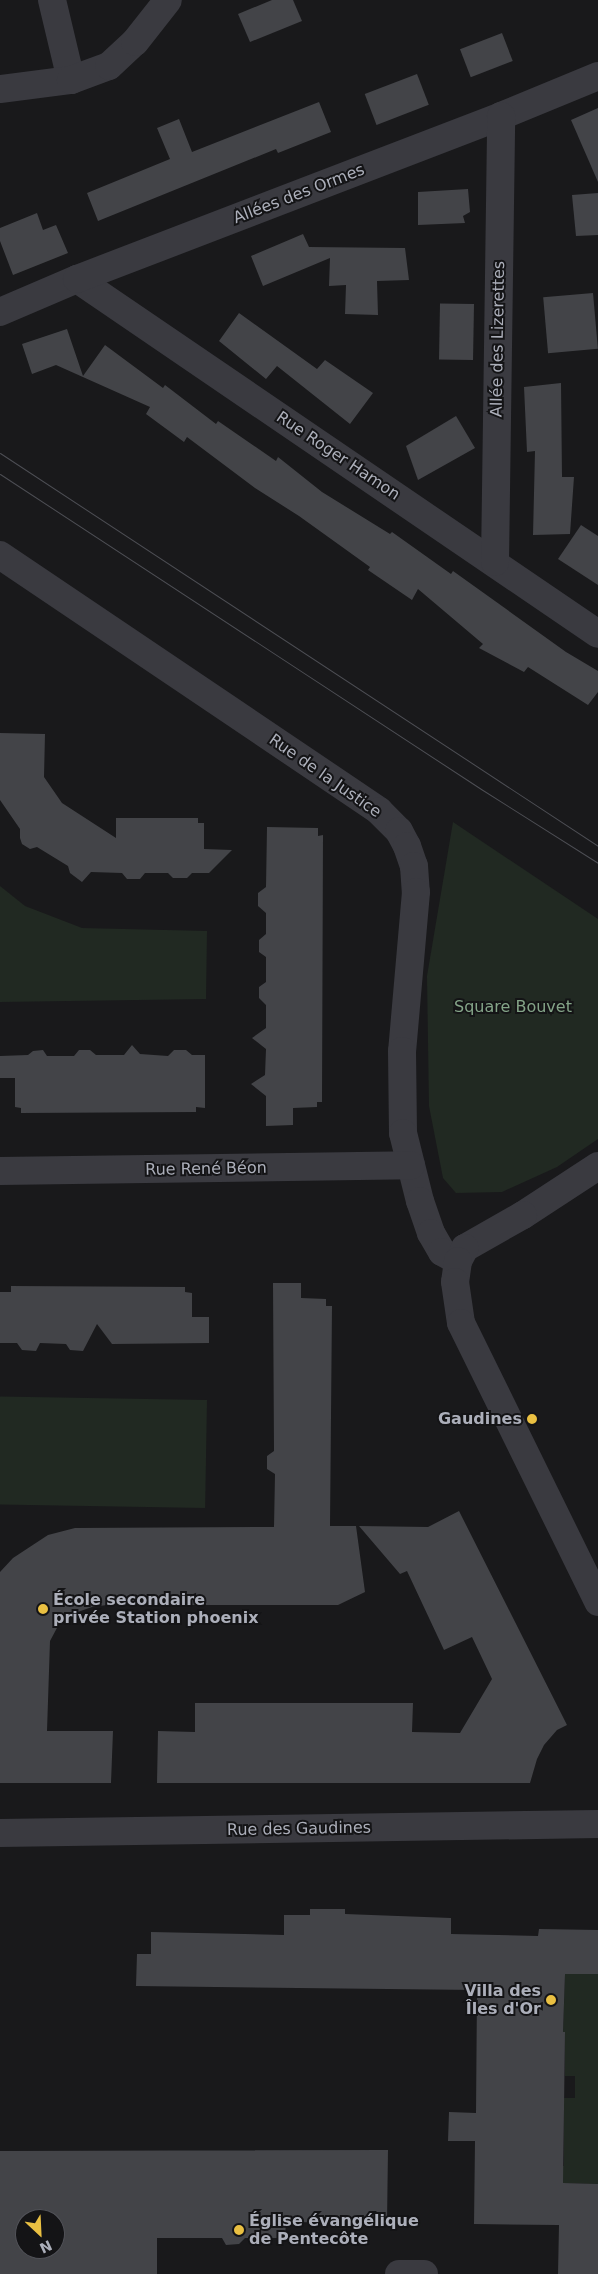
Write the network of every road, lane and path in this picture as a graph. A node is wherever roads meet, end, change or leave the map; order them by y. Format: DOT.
graph roads {
  1 [pos="52,0"];
  2 [pos="168,0"];
  3 [pos="598,76"];
  4 [pos="71,80"];
  5 [pos="0,89"];
  6 [pos="501,116"];
  7 [pos="77,280"];
  8 [pos="0,312"];
  9 [pos="0,556"];
  10 [pos="495,562"];
  11 [pos="598,634"];
  12 [pos="412,1165"];
  13 [pos="598,1166"];
  14 [pos="0,1171"];
  15 [pos="458,1261"];
  16 [pos="598,1602"];
  17 [pos="598,1824"];
  18 [pos="0,1833"];
  19 [pos="399,2274"];
  20 [pos="424,2274"];
  1 -- 4 [label="street"];
  2 -- 4 [label="street"];
  3 -- 6 [label="street, Allées des Ormes"];
  4 -- 5 [label="street"];
  6 -- 7 [label="street, Allées des Ormes"];
  6 -- 10 [label="street, Allée des Lizerettes"];
  7 -- 8 [label="street, Allées des Ormes"];
  7 -- 10 [label="street, Rue Roger Hamon"];
  9 -- 12 [label="street, Rue de la Justice"];
  10 -- 11 [label="street, Rue Roger Hamon"];
  12 -- 14 [label="street, Rue René Béon"];
  12 -- 15 [label="street, Rue de la Justice"];
  13 -- 15 [label="street"];
  15 -- 16 [label="street"];
  17 -- 18 [label="street, Rue des Gaudines"];
  19 -- 20 [label="street"];
}
